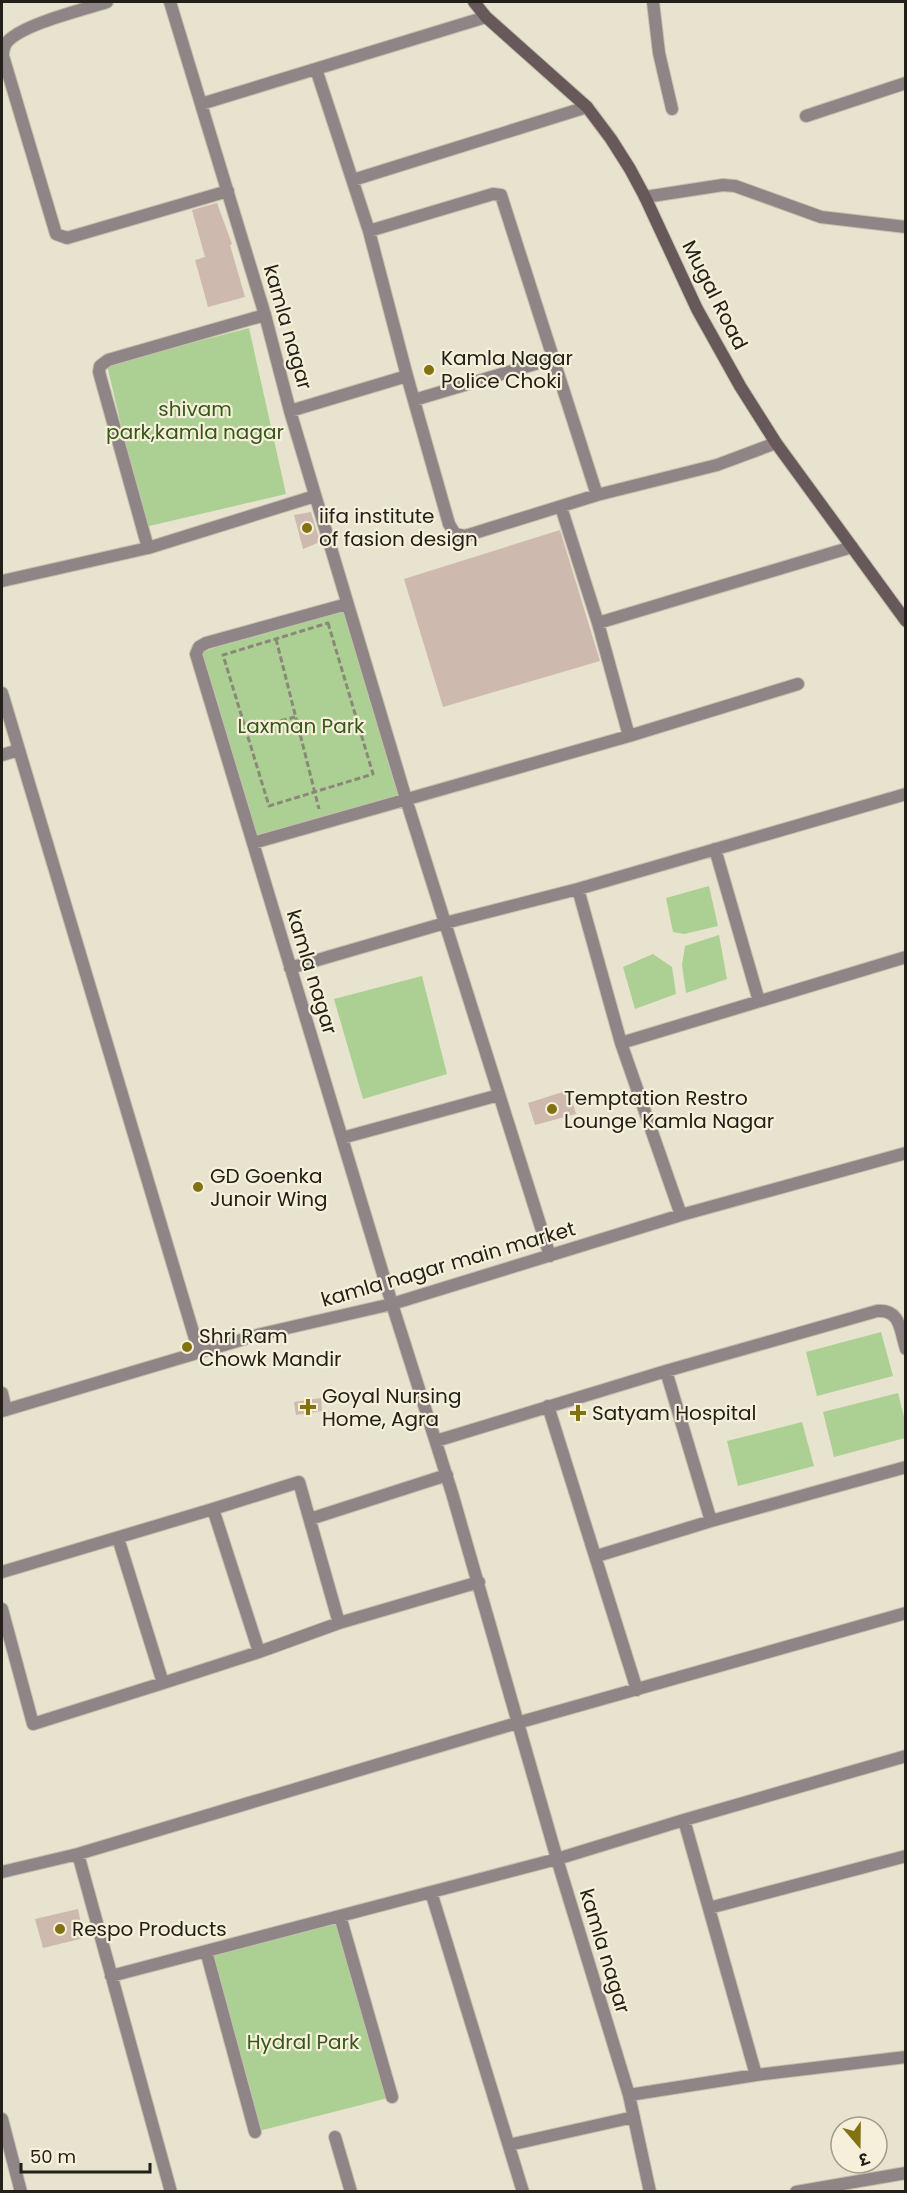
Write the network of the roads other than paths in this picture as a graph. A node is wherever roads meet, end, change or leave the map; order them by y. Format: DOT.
graph roads {
  1 [pos="107,2"];
  2 [pos="170,2"];
  3 [pos="474,2"];
  4 [pos="653,2"];
  5 [pos="486,17"];
  6 [pos="316,69"];
  7 [pos="906,83"];
  8 [pos="201,104"];
  9 [pos="587,107"];
  10 [pos="672,109"];
  11 [pos="806,116"];
  12 [pos="353,180"];
  13 [pos="228,191"];
  14 [pos="645,197"];
  15 [pos="906,226"];
  16 [pos="369,231"];
  17 [pos="265,315"];
  18 [pos="552,359"];
  19 [pos="407,376"];
  20 [pos="414,400"];
  21 [pos="291,411"];
  22 [pos="776,443"];
  23 [pos="597,495"];
  24 [pos="315,496"];
  25 [pos="561,507"];
  26 [pos="852,547"];
  27 [pos="148,548"];
  28 [pos="2,581"];
  29 [pos="347,604"];
  30 [pos="906,621"];
  31 [pos="598,623"];
  32 [pos="798,684"];
  33 [pos="2,693"];
  34 [pos="629,736"];
  35 [pos="18,750"];
  36 [pos="2,755"];
  37 [pos="906,794"];
  38 [pos="406,799"];
  39 [pos="253,843"];
  40 [pos="715,849"];
  41 [pos="578,889"];
  42 [pos="446,923"];
  43 [pos="906,957"];
  44 [pos="290,968"];
  45 [pos="759,1001"];
  46 [pos="621,1043"];
  47 [pos="499,1095"];
  48 [pos="342,1138"];
  49 [pos="906,1153"];
  50 [pos="681,1215"];
  51 [pos="550,1256"];
  52 [pos="392,1304"];
  53 [pos="906,1349"];
  54 [pos="199,1353"];
  55 [pos="666,1371"];
  56 [pos="2,1393"];
  57 [pos="548,1406"];
  58 [pos="4,1410"];
  59 [pos="436,1441"];
  60 [pos="906,1467"];
  61 [pos="447,1475"];
  62 [pos="213,1509"];
  63 [pos="310,1520"];
  64 [pos="711,1521"];
  65 [pos="118,1538"];
  66 [pos="597,1556"];
  67 [pos="2,1572"];
  68 [pos="479,1582"];
  69 [pos="2,1609"];
  70 [pos="906,1613"];
  71 [pos="339,1623"];
  72 [pos="259,1652"];
  73 [pos="163,1683"];
  74 [pos="637,1690"];
  75 [pos="518,1723"];
  76 [pos="906,1756"];
  77 [pos="684,1820"];
  78 [pos="78,1854"];
  79 [pos="906,1856"];
  80 [pos="557,1859"];
  81 [pos="2,1872"];
  82 [pos="431,1892"];
  83 [pos="709,1908"];
  84 [pos="340,1916"];
  85 [pos="206,1952"];
  86 [pos="111,1976"];
  87 [pos="906,2057"];
  88 [pos="756,2075"];
  89 [pos="629,2095"];
  90 [pos="392,2097"];
  91 [pos="634,2117"];
  92 [pos="2,2119"];
  93 [pos="255,2132"];
  94 [pos="335,2137"];
  95 [pos="508,2145"];
  96 [pos="906,2174"];
  97 [pos="821,2190"];
  98 [pos="21,2192"];
  99 [pos="171,2192"];
  100 [pos="351,2192"];
  101 [pos="523,2192"];
  102 [pos="651,2192"];
  103 [pos="795,2192"];
  1 -- 13 [label="street"];
  2 -- 8 [label="street, kamla nagar"];
  3 -- 5 [label="street, Mugal Road"];
  4 -- 10 [label="street"];
  5 -- 6 [label="street"];
  5 -- 9 [label="street, Mugal Road"];
  6 -- 8 [label="street"];
  6 -- 12 [label="street"];
  7 -- 11 [label="street"];
  8 -- 13 [label="street, kamla nagar"];
  9 -- 12 [label="street"];
  9 -- 14 [label="street, Mugal Road"];
  12 -- 16 [label="street"];
  13 -- 17 [label="street, kamla nagar"];
  14 -- 15 [label="street"];
  14 -- 22 [label="street, Mugal Road"];
  16 -- 18 [label="street"];
  16 -- 19 [label="street"];
  17 -- 21 [label="street, kamla nagar"];
  17 -- 27 [label="street"];
  18 -- 20 [label="street"];
  18 -- 23 [label="street"];
  19 -- 20 [label="street"];
  19 -- 21 [label="street"];
  20 -- 25 [label="street"];
  21 -- 24 [label="street, kamla nagar"];
  22 -- 23 [label="street"];
  22 -- 26 [label="street, Mugal Road"];
  23 -- 25 [label="street"];
  24 -- 27 [label="street"];
  24 -- 29 [label="street, kamla nagar"];
  25 -- 31 [label="street"];
  26 -- 30 [label="street, Mugal Road"];
  26 -- 31 [label="street"];
  27 -- 28 [label="street"];
  29 -- 38 [label="street, kamla nagar"];
  29 -- 39 [label="street, kamla nagar"];
  31 -- 34 [label="street"];
  32 -- 34 [label="street"];
  33 -- 35 [label="street"];
  34 -- 38 [label="street"];
  35 -- 36 [label="street"];
  35 -- 54 [label="street"];
  37 -- 40 [label="street"];
  38 -- 39 [label="street"];
  38 -- 42 [label="street, kamla nagar"];
  39 -- 44 [label="street, kamla nagar"];
  40 -- 41 [label="street"];
  40 -- 45 [label="street"];
  41 -- 42 [label="street"];
  41 -- 46 [label="street"];
  42 -- 44 [label="street"];
  42 -- 47 [label="street, kamla nagar"];
  43 -- 45 [label="street"];
  44 -- 48 [label="street, kamla nagar"];
  45 -- 46 [label="street"];
  46 -- 50 [label="street"];
  47 -- 48 [label="street"];
  47 -- 51 [label="street, kamla nagar"];
  48 -- 52 [label="street, kamla nagar"];
  49 -- 50 [label="street, kamla nagar main market"];
  50 -- 51 [label="street, kamla nagar main market"];
  51 -- 52 [label="street, kamla nagar main market"];
  52 -- 54 [label="street, kamla nagar main market"];
  52 -- 59 [label="street, kamla nagar"];
  53 -- 55 [label="street"];
  54 -- 58 [label="street, kamla nagar main market"];
  55 -- 57 [label="street"];
  55 -- 64 [label="street"];
  56 -- 58 [label="street"];
  57 -- 59 [label="street"];
  57 -- 66 [label="street"];
  59 -- 61 [label="street, kamla nagar"];
  60 -- 64 [label="street"];
  61 -- 63 [label="street"];
  61 -- 68 [label="street, kamla nagar"];
  62 -- 63 [label="street"];
  62 -- 65 [label="street"];
  62 -- 72 [label="street"];
  63 -- 71 [label="street"];
  64 -- 66 [label="street"];
  65 -- 67 [label="street"];
  65 -- 73 [label="street"];
  66 -- 74 [label="street"];
  68 -- 71 [label="street"];
  68 -- 75 [label="street, kamla nagar"];
  69 -- 73 [label="street"];
  70 -- 74 [label="street"];
  71 -- 72 [label="street"];
  72 -- 73 [label="street"];
  74 -- 75 [label="street"];
  75 -- 78 [label="street"];
  75 -- 80 [label="street, kamla nagar"];
  76 -- 77 [label="street"];
  77 -- 80 [label="street"];
  77 -- 83 [label="street"];
  78 -- 81 [label="street"];
  78 -- 86 [label="street"];
  79 -- 83 [label="street"];
  80 -- 82 [label="street"];
  80 -- 89 [label="street, kamla nagar"];
  82 -- 84 [label="street"];
  82 -- 95 [label="street"];
  83 -- 88 [label="street"];
  84 -- 85 [label="street"];
  84 -- 90 [label="street"];
  85 -- 86 [label="street"];
  85 -- 93 [label="street"];
  86 -- 99 [label="street"];
  87 -- 88 [label="street"];
  88 -- 89 [label="street"];
  89 -- 91 [label="street, kamla nagar"];
  91 -- 95 [label="street"];
  91 -- 102 [label="street, kamla nagar"];
  92 -- 98 [label="street"];
  94 -- 100 [label="street"];
  95 -- 101 [label="street"];
  96 -- 97 [label="street"];
  97 -- 103 [label="street"];
}
